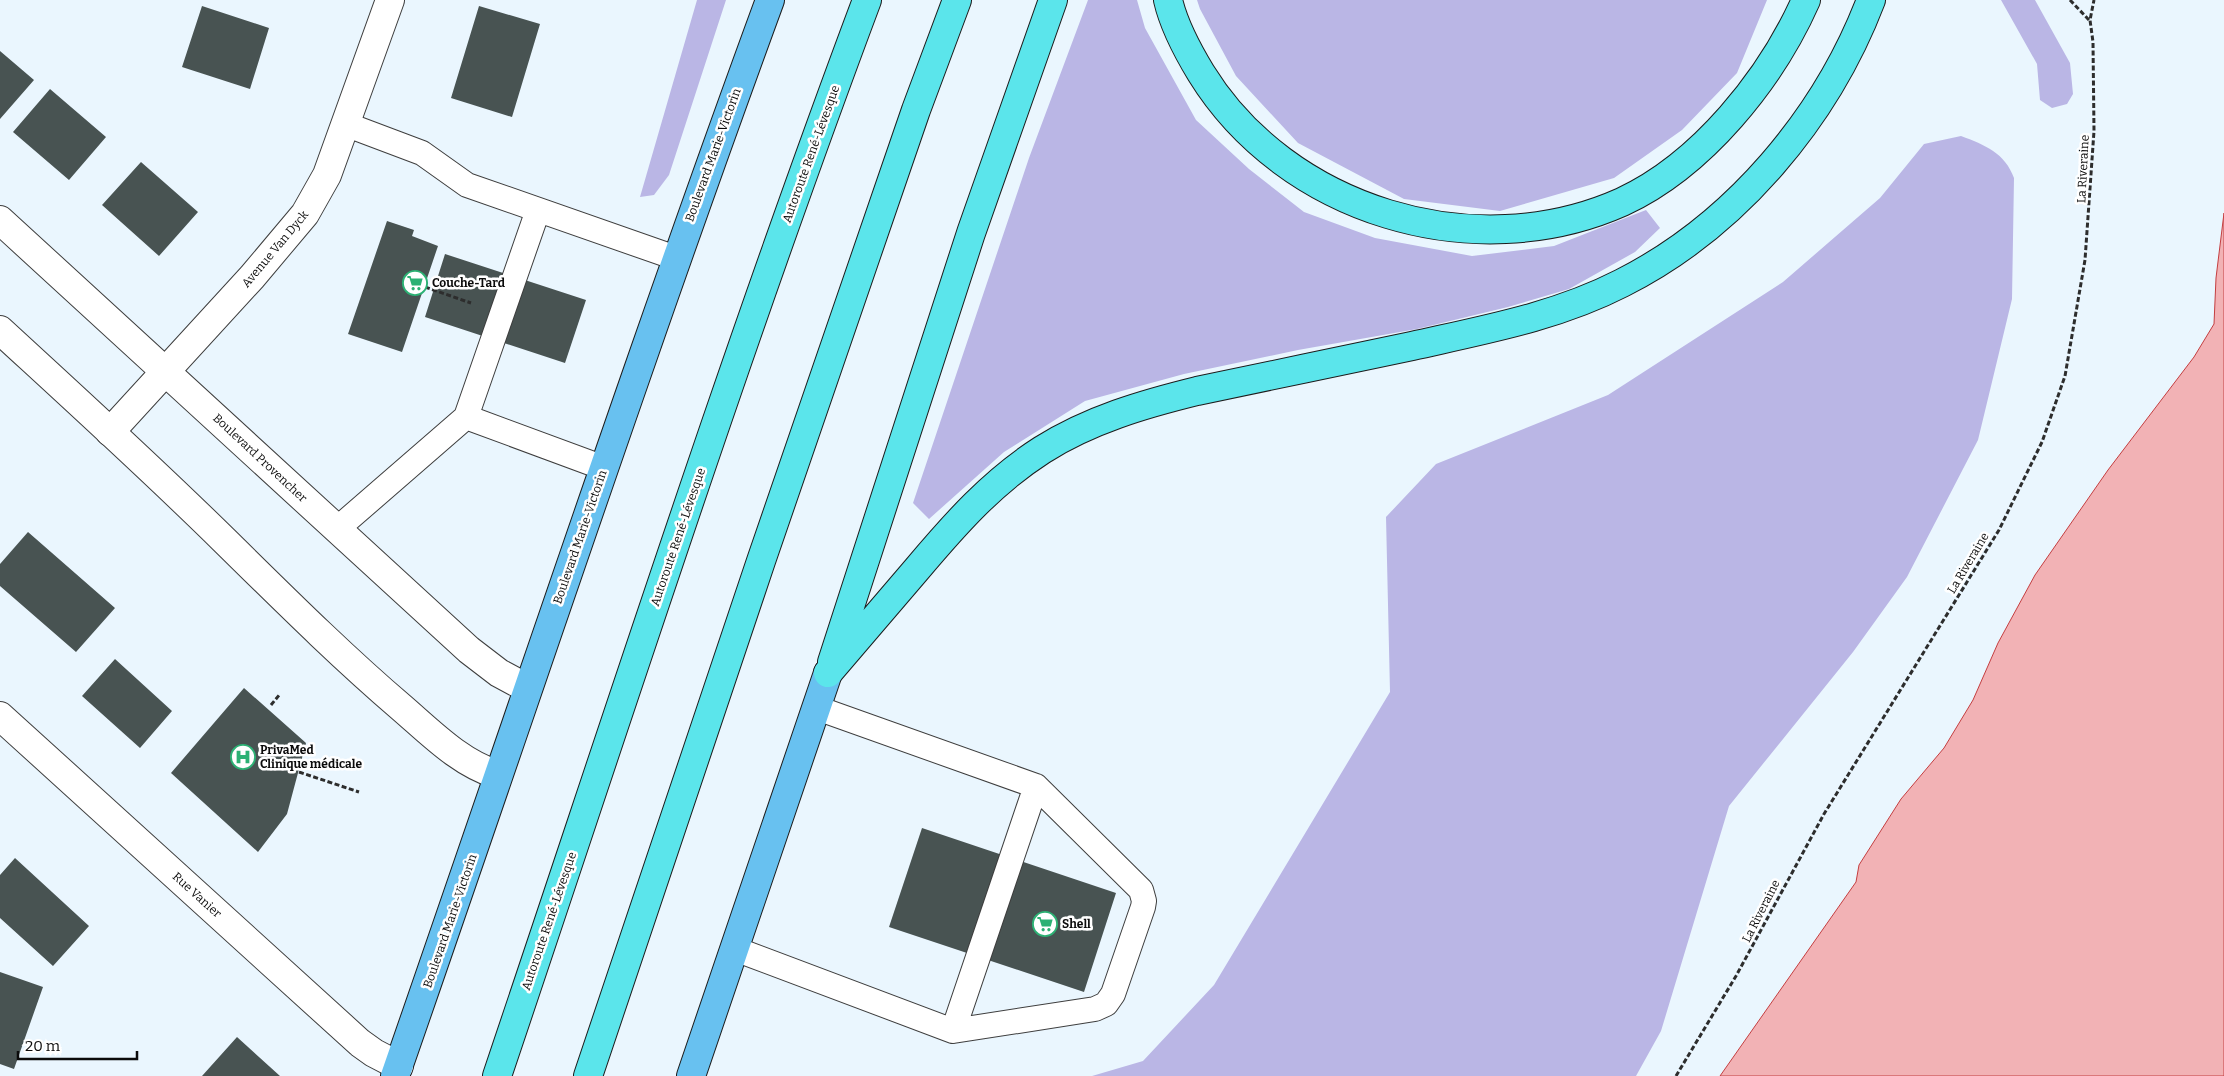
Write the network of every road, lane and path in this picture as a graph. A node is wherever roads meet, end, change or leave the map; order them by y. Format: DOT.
graph roads {
  1 [pos="390,0"];
  2 [pos="770,0"];
  3 [pos="866,0"];
  4 [pos="957,0"];
  5 [pos="1053,0"];
  6 [pos="1168,0"];
  7 [pos="1806,0"];
  8 [pos="1871,0"];
  9 [pos="2070,0"];
  10 [pos="2094,0"];
  11 [pos="2090,20"];
  12 [pos="345,124"];
  13 [pos="538,210"];
  14 [pos="0,220"];
  15 [pos="676,258"];
  16 [pos="425,287"];
  17 [pos="502,314"];
  18 [pos="0,330"];
  19 [pos="166,371"];
  20 [pos="466,418"];
  21 [pos="110,432"];
  22 [pos="604,468"];
  23 [pos="337,529"];
  24 [pos="828,673"];
  25 [pos="527,688"];
  26 [pos="280,694"];
  27 [pos="271,705"];
  28 [pos="817,708"];
  29 [pos="0,716"];
  30 [pos="298,772"];
  31 [pos="498,775"];
  32 [pos="1036,786"];
  33 [pos="359,792"];
  34 [pos="734,949"];
  35 [pos="954,1031"];
  36 [pos="397,1071"];
  37 [pos="497,1076"];
  38 [pos="588,1076"];
  39 [pos="691,1076"];
  40 [pos="1676,1076"];
  1 -- 12 [label="street, Avenue Van Dyck"];
  2 -- 15 [label="main road, Boulevard Marie-Victorin"];
  3 -- 37 [label="highway, Autoroute René-Lévesque"];
  4 -- 38 [label="highway"];
  5 -- 24 [label="highway"];
  6 -- 7 [label="highway"];
  8 -- 24 [label="highway"];
  9 -- 11 [label="path"];
  10 -- 11 [label="path, La Riveraine"];
  11 -- 40 [label="path, La Riveraine"];
  12 -- 13 [label="lane"];
  12 -- 19 [label="street, Avenue Van Dyck"];
  13 -- 15 [label="lane"];
  13 -- 17 [label="lane"];
  14 -- 19 [label="street, Boulevard Provencher"];
  15 -- 22 [label="main road, Boulevard Marie-Victorin"];
  16 -- 17 [label="path"];
  17 -- 20 [label="lane"];
  18 -- 21 [label="street"];
  19 -- 21 [label="street, Avenue Van Dyck"];
  19 -- 23 [label="street, Boulevard Provencher"];
  20 -- 22 [label="lane"];
  20 -- 23 [label="lane"];
  21 -- 31 [label="street"];
  22 -- 25 [label="main road, Boulevard Marie-Victorin"];
  23 -- 25 [label="street, Boulevard Provencher"];
  24 -- 28 [label="main road"];
  25 -- 31 [label="main road, Boulevard Marie-Victorin"];
  26 -- 27 [label="path"];
  28 -- 32 [label="lane"];
  28 -- 34 [label="main road"];
  29 -- 36 [label="street, Rue Vanier"];
  30 -- 33 [label="path"];
  31 -- 36 [label="main road, Boulevard Marie-Victorin"];
  32 -- 35 [label="lane"];
  32 -- 35 [label="lane"];
  34 -- 35 [label="lane"];
  34 -- 39 [label="main road"];
}
